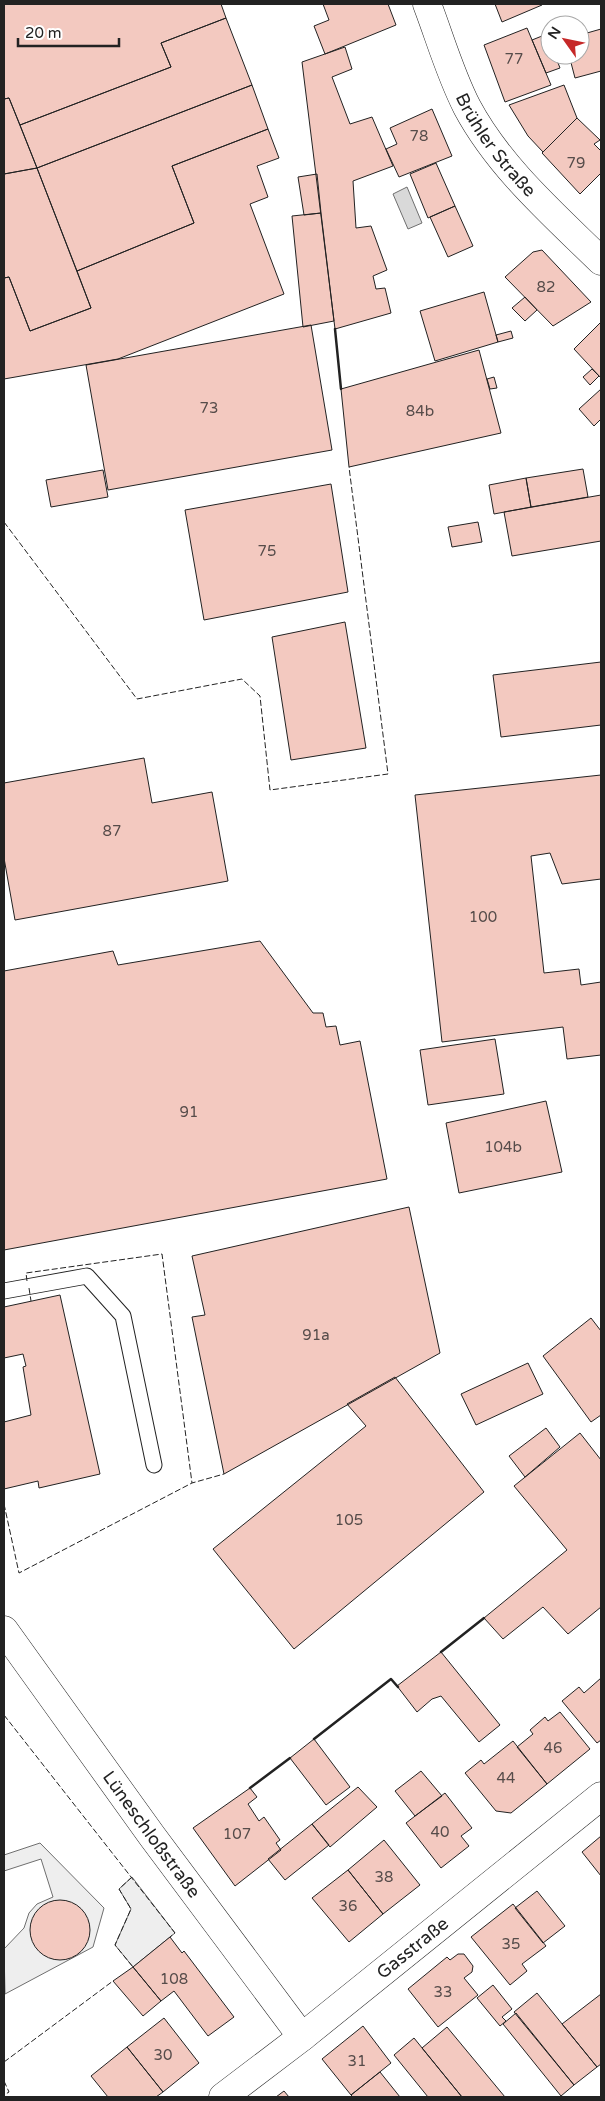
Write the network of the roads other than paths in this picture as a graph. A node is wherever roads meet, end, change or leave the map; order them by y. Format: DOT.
graph roads {
  1 [pos="427,4"];
  2 [pos="601,261"];
  3 [pos="4,1291"];
  4 [pos="154,1465"];
  5 [pos="4,1630"];
  6 [pos="601,1796"];
  7 [pos="302,2037"];
  8 [pos="223,2097"];
  1 -- 2 [label="street, Brühler Straße"];
  3 -- 4 [label="lane"];
  5 -- 7 [label="street, Lüneschloßstraße"];
  6 -- 7 [label="street, Gasstraße"];
  7 -- 8 [label="street, Gasstraße"];
}
